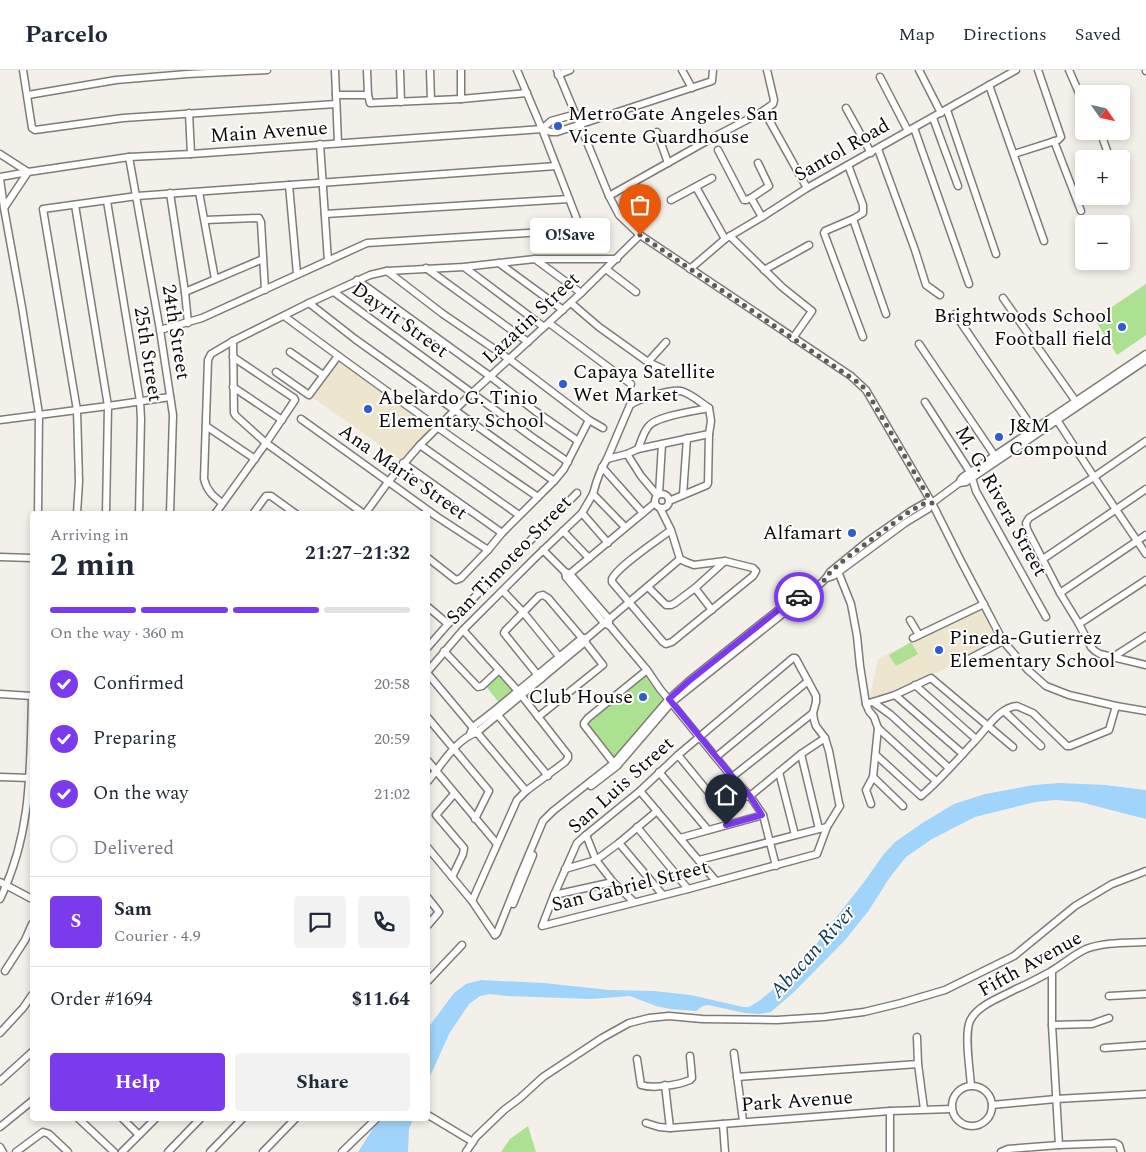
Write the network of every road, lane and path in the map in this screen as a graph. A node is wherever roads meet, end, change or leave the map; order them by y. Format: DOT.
graph roads {
  1 [pos="24,70"];
  2 [pos="268,70"];
  3 [pos="335,70"];
  4 [pos="367,70"];
  5 [pos="400,70"];
  6 [pos="430,70"];
  7 [pos="461,70"];
  8 [pos="517,70"];
  9 [pos="570,70"];
  10 [pos="682,70"];
  11 [pos="713,70"];
  12 [pos="767,70"];
  13 [pos="919,70"];
  14 [pos="1016,70"];
  15 [pos="1038,70"];
  16 [pos="1069,70"];
  17 [pos="558,72"];
  18 [pos="880,77"];
  19 [pos="989,85"];
  20 [pos="1076,85"];
  21 [pos="692,88"];
  22 [pos="527,93"];
  23 [pos="28,95"];
  24 [pos="336,95"];
  25 [pos="368,95"];
  26 [pos="461,99"];
  27 [pos="431,100"];
  28 [pos="401,102"];
  29 [pos="336,104"];
  30 [pos="846,108"];
  31 [pos="764,111"];
  32 [pos="944,111"];
  33 [pos="189,113"];
  34 [pos="576,114"];
  35 [pos="933,118"];
  36 [pos="580,125"];
  37 [pos="545,127"];
  38 [pos="911,129"];
  39 [pos="657,132"];
  40 [pos="1054,141"];
  41 [pos="338,143"];
  42 [pos="320,144"];
  43 [pos="878,149"];
  44 [pos="718,150"];
  45 [pos="871,153"];
  46 [pos="0,154"];
  47 [pos="191,154"];
  48 [pos="1014,154"];
  49 [pos="129,157"];
  50 [pos="668,162"];
  51 [pos="758,163"];
  52 [pos="848,165"];
  53 [pos="556,166"];
  54 [pos="28,172"];
  55 [pos="0,178"];
  56 [pos="712,178"];
  57 [pos="323,182"];
  58 [pos="289,185"];
  59 [pos="958,186"];
  60 [pos="696,187"];
  61 [pos="806,188"];
  62 [pos="199,192"];
  63 [pos="170,194"];
  64 [pos="137,196"];
  65 [pos="608,196"];
  66 [pos="751,198"];
  67 [pos="569,199"];
  68 [pos="107,200"];
  69 [pos="671,200"];
  70 [pos="75,205"];
  71 [pos="4,208"];
  72 [pos="1081,211"];
  73 [pos="325,214"];
  74 [pos="762,217"];
  75 [pos="853,219"];
  76 [pos="205,220"];
  77 [pos="640,235"];
  78 [pos="727,237"];
  79 [pos="1044,241"];
  80 [pos="809,245"];
  81 [pos="996,254"];
  82 [pos="263,259"];
  83 [pos="534,259"];
  84 [pos="617,259"];
  85 [pos="328,261"];
  86 [pos="499,263"];
  87 [pos="464,267"];
  88 [pos="426,268"];
  89 [pos="606,269"];
  90 [pos="690,269"];
  91 [pos="764,270"];
  92 [pos="387,272"];
  93 [pos="297,274"];
  94 [pos="215,279"];
  95 [pos="357,280"];
  96 [pos="970,284"];
  97 [pos="265,290"];
  98 [pos="185,292"];
  99 [pos="334,292"];
  100 [pos="636,292"];
  101 [pos="581,293"];
  102 [pos="940,296"];
  103 [pos="1003,298"];
  104 [pos="309,303"];
  105 [pos="570,303"];
  106 [pos="563,310"];
  107 [pos="886,314"];
  108 [pos="955,314"];
  109 [pos="284,316"];
  110 [pos="188,323"];
  111 [pos="547,325"];
  112 [pos="160,330"];
  113 [pos="863,337"];
  114 [pos="793,338"];
  115 [pos="233,341"];
  116 [pos="528,342"];
  117 [pos="666,342"];
  118 [pos="919,344"];
  119 [pos="290,352"];
  120 [pos="1146,354"];
  121 [pos="338,356"];
  122 [pos="233,357"];
  123 [pos="509,359"];
  124 [pos="1146,360"];
  125 [pos="648,362"];
  126 [pos="276,372"];
  127 [pos="670,372"];
  128 [pos="323,375"];
  129 [pos="491,377"];
  130 [pos="631,384"];
  131 [pos="233,387"];
  132 [pos="472,393"];
  133 [pos="170,396"];
  134 [pos="140,401"];
  135 [pos="925,402"];
  136 [pos="1078,403"];
  137 [pos="108,406"];
  138 [pos="708,408"];
  139 [pos="77,410"];
  140 [pos="456,410"];
  141 [pos="39,414"];
  142 [pos="300,419"];
  143 [pos="0,420"];
  144 [pos="282,420"];
  145 [pos="589,420"];
  146 [pos="1057,420"];
  147 [pos="206,426"];
  148 [pos="437,427"];
  149 [pos="603,428"];
  150 [pos="1035,432"];
  151 [pos="709,434"];
  152 [pos="687,438"];
  153 [pos="578,441"];
  154 [pos="1146,441"];
  155 [pos="266,443"];
  156 [pos="420,444"];
  157 [pos="662,444"];
  158 [pos="638,449"];
  159 [pos="627,454"];
  160 [pos="996,458"];
  161 [pos="255,459"];
  162 [pos="607,460"];
  163 [pos="568,462"];
  164 [pos="403,463"];
  165 [pos="602,467"];
  166 [pos="971,475"];
  167 [pos="1094,477"];
  168 [pos="554,481"];
  169 [pos="388,482"];
  170 [pos="1146,489"];
  171 [pos="577,493"];
  172 [pos="593,494"];
  173 [pos="658,495"];
  174 [pos="683,496"];
  175 [pos="538,497"];
  176 [pos="668,501"];
  177 [pos="222,503"];
  178 [pos="932,503"];
  179 [pos="658,506"];
  180 [pos="1116,509"];
  181 [pos="38,511"];
  182 [pos="77,511"];
  183 [pos="106,511"];
  184 [pos="139,511"];
  185 [pos="170,511"];
  186 [pos="217,511"];
  187 [pos="255,511"];
  188 [pos="292,511"];
  189 [pos="360,511"];
  190 [pos="366,511"];
  191 [pos="582,513"];
  192 [pos="643,514"];
  193 [pos="519,515"];
  194 [pos="625,527"];
  195 [pos="671,530"];
  196 [pos="564,531"];
  197 [pos="502,533"];
  198 [pos="1146,535"];
  199 [pos="1138,541"];
  200 [pos="608,543"];
  201 [pos="488,550"];
  202 [pos="543,550"];
  203 [pos="1146,554"];
  204 [pos="0,557"];
  205 [pos="30,558"];
  206 [pos="589,558"];
  207 [pos="1043,558"];
  208 [pos="680,559"];
  209 [pos="430,560"];
  210 [pos="725,561"];
  211 [pos="837,569"];
  212 [pos="567,574"];
  213 [pos="1146,580"];
  214 [pos="648,586"];
  215 [pos="695,588"];
  216 [pos="503,591"];
  217 [pos="1060,593"];
  218 [pos="629,603"];
  219 [pos="984,604"];
  220 [pos="430,609"];
  221 [pos="712,610"];
  222 [pos="523,612"];
  223 [pos="1046,617"];
  224 [pos="910,620"];
  225 [pos="607,623"];
  226 [pos="448,624"];
  227 [pos="1079,624"];
  228 [pos="463,630"];
  229 [pos="1146,636"];
  230 [pos="585,639"];
  231 [pos="1003,641"];
  232 [pos="430,645"];
  233 [pos="444,650"];
  234 [pos="1113,657"];
  235 [pos="561,659"];
  236 [pos="969,659"];
  237 [pos="1146,666"];
  238 [pos="430,669"];
  239 [pos="499,670"];
  240 [pos="647,670"];
  241 [pos="430,675"];
  242 [pos="539,677"];
  243 [pos="808,681"];
  244 [pos="915,685"];
  245 [pos="0,694"];
  246 [pos="520,694"];
  247 [pos="895,695"];
  248 [pos="30,697"];
  249 [pos="670,701"];
  250 [pos="870,703"];
  251 [pos="1116,706"];
  252 [pos="1004,711"];
  253 [pos="1146,711"];
  254 [pos="497,713"];
  255 [pos="813,713"];
  256 [pos="538,717"];
  257 [pos="430,720"];
  258 [pos="987,726"];
  259 [pos="878,728"];
  260 [pos="473,732"];
  261 [pos="700,737"];
  262 [pos="825,738"];
  263 [pos="976,739"];
  264 [pos="1041,746"];
  265 [pos="1013,747"];
  266 [pos="454,748"];
  267 [pos="801,754"];
  268 [pos="963,754"];
  269 [pos="678,755"];
  270 [pos="876,755"];
  271 [pos="716,757"];
  272 [pos="430,764"];
  273 [pos="615,764"];
  274 [pos="949,768"];
  275 [pos="436,772"];
  276 [pos="659,772"];
  277 [pos="779,772"];
  278 [pos="548,776"];
  279 [pos="732,776"];
  280 [pos="0,777"];
  281 [pos="873,777"];
  282 [pos="30,778"];
  283 [pos="430,779"];
  284 [pos="936,781"];
  285 [pos="526,791"];
  286 [pos="640,791"];
  287 [pos="454,794"];
  288 [pos="750,796"];
  289 [pos="871,804"];
  290 [pos="903,806"];
  291 [pos="657,811"];
  292 [pos="762,815"];
  293 [pos="475,819"];
  294 [pos="637,827"];
  295 [pos="827,827"];
  296 [pos="819,828"];
  297 [pos="708,830"];
  298 [pos="586,834"];
  299 [pos="795,835"];
  300 [pos="680,838"];
  301 [pos="770,842"];
  302 [pos="619,843"];
  303 [pos="497,844"];
  304 [pos="430,850"];
  305 [pos="814,856"];
  306 [pos="596,860"];
  307 [pos="699,860"];
  308 [pos="776,866"];
  309 [pos="565,869"];
  310 [pos="1146,871"];
  311 [pos="452,877"];
  312 [pos="716,881"];
  313 [pos="0,882"];
  314 [pos="613,882"];
  315 [pos="7,885"];
  316 [pos="688,889"];
  317 [pos="662,894"];
  318 [pos="554,895"];
  319 [pos="30,898"];
  320 [pos="0,899"];
  321 [pos="430,901"];
  322 [pos="472,901"];
  323 [pos="634,902"];
  324 [pos="430,923"];
  325 [pos="542,926"];
  326 [pos="30,929"];
  327 [pos="1146,942"];
  328 [pos="462,945"];
  329 [pos="5,971"];
  330 [pos="1052,971"];
  331 [pos="430,978"];
  332 [pos="1146,994"];
  333 [pos="1109,996"];
  334 [pos="30,998"];
  335 [pos="1109,1018"];
  336 [pos="1052,1025"];
  337 [pos="0,1033"];
  338 [pos="917,1036"];
  339 [pos="1146,1046"];
  340 [pos="1104,1048"];
  341 [pos="734,1053"];
  342 [pos="30,1054"];
  343 [pos="690,1056"];
  344 [pos="638,1059"];
  345 [pos="918,1064"];
  346 [pos="737,1077"];
  347 [pos="0,1081"];
  348 [pos="665,1086"];
  349 [pos="971,1086"];
  350 [pos="1146,1094"];
  351 [pos="1056,1099"];
  352 [pos="30,1103"];
  353 [pos="992,1105"];
  354 [pos="924,1109"];
  355 [pos="952,1109"];
  356 [pos="890,1111"];
  357 [pos="430,1116"];
  358 [pos="81,1121"];
  359 [pos="125,1121"];
  360 [pos="153,1121"];
  361 [pos="198,1121"];
  362 [pos="240,1121"];
  363 [pos="293,1121"];
  364 [pos="374,1121"];
  365 [pos="742,1122"];
  366 [pos="646,1123"];
  367 [pos="723,1124"];
  368 [pos="0,1128"];
  369 [pos="670,1128"];
  370 [pos="139,1135"];
  371 [pos="472,1142"];
  372 [pos="1059,1145"];
  373 [pos="0,1147"];
  374 [pos="3,1152"];
  375 [pos="16,1152"];
  376 [pos="68,1152"];
  377 [pos="114,1152"];
  378 [pos="122,1152"];
  379 [pos="168,1152"];
  380 [pos="210,1152"];
  381 [pos="263,1152"];
  382 [pos="342,1152"];
  383 [pos="466,1152"];
  384 [pos="724,1152"];
  385 [pos="890,1152"];
  386 [pos="1001,1152"];
  387 [pos="1121,1152"];
  1 -- 23 [label="street"];
  2 -- 23 [label="street"];
  3 -- 24 [label="street"];
  4 -- 25 [label="street"];
  5 -- 28 [label="street"];
  6 -- 27 [label="street"];
  7 -- 26 [label="street"];
  8 -- 22 [label="street"];
  9 -- 17 [label="street"];
  10 -- 21 [label="street"];
  11 -- 21 [label="street, Main Avenue"];
  12 -- 31 [label="street"];
  13 -- 32 [label="street"];
  14 -- 19 [label="street, Santol Road"];
  15 -- 40 [label="street"];
  16 -- 20 [label="street"];
  17 -- 34 [label="street"];
  18 -- 38 [label="street"];
  19 -- 32 [label="street, Santol Road"];
  19 -- 48 [label="street"];
  21 -- 36 [label="street, Main Avenue"];
  22 -- 26 [label="street"];
  22 -- 37 [label="street"];
  23 -- 33 [label="street"];
  24 -- 25 [label="street"];
  24 -- 29 [label="street"];
  25 -- 28 [label="street"];
  26 -- 27 [label="street"];
  27 -- 28 [label="street"];
  29 -- 33 [label="street"];
  29 -- 41 [label="street"];
  30 -- 45 [label="street"];
  31 -- 50 [label="street"];
  31 -- 61 [label="street"];
  32 -- 35 [label="street, Santol Road"];
  32 -- 81 [label="street"];
  33 -- 47 [label="street"];
  34 -- 36 [label="street"];
  34 -- 37 [label="street, Main Avenue"];
  35 -- 38 [label="street, Santol Road"];
  35 -- 59 [label="street"];
  36 -- 37 [label="street, Main Avenue"];
  36 -- 65 [label="street"];
  37 -- 41 [label="street, Main Avenue"];
  37 -- 53 [label="street"];
  38 -- 43 [label="street, Santol Road"];
  38 -- 96 [label="street"];
  39 -- 50 [label="street"];
  40 -- 48 [label="street"];
  40 -- 72 [label="street"];
  41 -- 42 [label="street, Main Avenue"];
  42 -- 47 [label="street, Main Avenue"];
  42 -- 57 [label="street"];
  43 -- 45 [label="street, Santol Road"];
  43 -- 102 [label="street"];
  44 -- 66 [label="street"];
  45 -- 52 [label="street, Santol Road"];
  46 -- 54 [label="street"];
  47 -- 49 [label="street, Main Avenue"];
  48 -- 79 [label="street"];
  49 -- 54 [label="street, Main Avenue"];
  49 -- 64 [label="street, 24th Street"];
  50 -- 65 [label="street"];
  51 -- 66 [label="street"];
  52 -- 61 [label="street, Santol Road"];
  52 -- 75 [label="street"];
  53 -- 57 [label="street"];
  53 -- 67 [label="street"];
  54 -- 55 [label="street, Main Avenue"];
  54 -- 71 [label="street"];
  55 -- 71 [label="street, Main Avenue"];
  56 -- 60 [label="street"];
  57 -- 58 [label="street"];
  57 -- 73 [label="street"];
  58 -- 62 [label="street"];
  58 -- 93 [label="street"];
  60 -- 69 [label="street"];
  60 -- 78 [label="street"];
  61 -- 74 [label="street, Santol Road"];
  62 -- 63 [label="street"];
  62 -- 76 [label="street"];
  63 -- 64 [label="street"];
  63 -- 98 [label="street"];
  64 -- 68 [label="street"];
  64 -- 112 [label="street, 24th Street"];
  65 -- 77 [label="street"];
  66 -- 74 [label="street"];
  67 -- 73 [label="street"];
  67 -- 85 [label="street"];
  68 -- 70 [label="street"];
  68 -- 134 [label="street, 25th Street"];
  70 -- 137 [label="street"];
  70 -- 139 [label="street"];
  71 -- 141 [label="street, Main Avenue"];
  73 -- 85 [label="street"];
  74 -- 78 [label="street, Santol Road"];
  75 -- 107 [label="street"];
  75 -- 113 [label="street"];
  76 -- 82 [label="street"];
  76 -- 94 [label="street"];
  77 -- 84 [label="street, Lazatin Street"];
  77 -- 90 [label="street"];
  78 -- 90 [label="street, Santol Road"];
  78 -- 91 [label="street"];
  80 -- 91 [label="street"];
  82 -- 94 [label="street"];
  82 -- 97 [label="street"];
  83 -- 84 [label="street"];
  83 -- 86 [label="street"];
  83 -- 101 [label="street"];
  84 -- 89 [label="street, Lazatin Street"];
  85 -- 93 [label="street"];
  86 -- 87 [label="street"];
  86 -- 106 [label="street"];
  87 -- 88 [label="street"];
  87 -- 111 [label="street"];
  88 -- 92 [label="street"];
  88 -- 116 [label="street"];
  89 -- 100 [label="street"];
  89 -- 101 [label="street, Lazatin Street"];
  90 -- 114 [label="street"];
  91 -- 114 [label="street"];
  92 -- 95 [label="street"];
  92 -- 123 [label="street"];
  93 -- 97 [label="street"];
  94 -- 98 [label="street"];
  95 -- 99 [label="street"];
  95 -- 129 [label="street"];
  97 -- 110 [label="street"];
  98 -- 110 [label="street"];
  99 -- 104 [label="street"];
  99 -- 132 [label="street, Dayrit Street"];
  101 -- 105 [label="street, Lazatin Street"];
  103 -- 136 [label="street"];
  104 -- 109 [label="street"];
  104 -- 140 [label="street"];
  105 -- 106 [label="street, Lazatin Street"];
  105 -- 125 [label="street"];
  106 -- 111 [label="street, Lazatin Street"];
  108 -- 150 [label="street"];
  109 -- 115 [label="street"];
  109 -- 121 [label="street"];
  110 -- 112 [label="street"];
  111 -- 116 [label="street, Lazatin Street"];
  111 -- 130 [label="street"];
  112 -- 133 [label="street, 24th Street"];
  114 -- 178 [label="street"];
  115 -- 122 [label="street"];
  115 -- 147 [label="street"];
  116 -- 123 [label="street, Lazatin Street"];
  117 -- 125 [label="street"];
  118 -- 160 [label="street"];
  119 -- 128 [label="street"];
  120 -- 136 [label="street"];
  121 -- 128 [label="street"];
  121 -- 148 [label="street"];
  122 -- 131 [label="street"];
  122 -- 144 [label="street"];
  123 -- 129 [label="street, Lazatin Street"];
  123 -- 145 [label="street"];
  124 -- 136 [label="street"];
  125 -- 127 [label="street"];
  126 -- 128 [label="street"];
  129 -- 132 [label="street, Lazatin Street"];
  129 -- 153 [label="street"];
  131 -- 144 [label="street"];
  131 -- 155 [label="street"];
  132 -- 140 [label="street, Lazatin Street"];
  132 -- 163 [label="street, Dayrit Street"];
  133 -- 134 [label="street"];
  133 -- 185 [label="street, 24th Street"];
  134 -- 137 [label="street"];
  134 -- 184 [label="street, 25th Street"];
  135 -- 166 [label="street, M. G. Rivera Street"];
  136 -- 146 [label="street"];
  136 -- 150 [label="street"];
  137 -- 139 [label="street"];
  137 -- 183 [label="street"];
  138 -- 151 [label="street"];
  138 -- 158 [label="street"];
  138 -- 162 [label="street, San Timoteo Street"];
  139 -- 141 [label="street"];
  139 -- 182 [label="street"];
  140 -- 148 [label="street, Lazatin Street"];
  140 -- 168 [label="street"];
  141 -- 143 [label="street"];
  141 -- 181 [label="street, Main Avenue"];
  142 -- 169 [label="street, Ana Marie Street"];
  144 -- 155 [label="street"];
  145 -- 149 [label="street"];
  145 -- 153 [label="street"];
  146 -- 150 [label="street"];
  146 -- 167 [label="street"];
  147 -- 161 [label="street"];
  147 -- 177 [label="street"];
  148 -- 156 [label="street, Lazatin Street"];
  148 -- 175 [label="street"];
  150 -- 160 [label="street"];
  151 -- 152 [label="street"];
  151 -- 174 [label="street"];
  152 -- 157 [label="street"];
  152 -- 174 [label="street"];
  153 -- 163 [label="street"];
  154 -- 167 [label="street"];
  155 -- 161 [label="street"];
  155 -- 189 [label="street"];
  156 -- 164 [label="street, Lazatin Street"];
  156 -- 193 [label="street"];
  157 -- 158 [label="street"];
  157 -- 173 [label="street"];
  158 -- 159 [label="street"];
  159 -- 162 [label="street"];
  159 -- 173 [label="street"];
  160 -- 166 [label="street"];
  161 -- 177 [label="street"];
  162 -- 165 [label="street, San Timoteo Street"];
  163 -- 168 [label="street"];
  164 -- 169 [label="street, Lazatin Street"];
  164 -- 197 [label="street"];
  165 -- 172 [label="street, San Timoteo Street"];
  165 -- 192 [label="street"];
  166 -- 178 [label="street"];
  166 -- 223 [label="street, M. G. Rivera Street"];
  167 -- 180 [label="street"];
  167 -- 207 [label="street"];
  168 -- 175 [label="street"];
  169 -- 190 [label="street, Lazatin Street"];
  169 -- 201 [label="street, Ana Marie Street"];
  170 -- 180 [label="street"];
  171 -- 226 [label="street"];
  172 -- 191 [label="street, San Timoteo Street"];
  172 -- 194 [label="street"];
  173 -- 176 [label="street"];
  173 -- 179 [label="street"];
  174 -- 176 [label="street"];
  175 -- 193 [label="street"];
  176 -- 179 [label="street"];
  177 -- 186 [label="street"];
  178 -- 211 [label="street"];
  178 -- 219 [label="street"];
  179 -- 192 [label="street"];
  179 -- 195 [label="street"];
  180 -- 199 [label="street"];
  180 -- 207 [label="street"];
  187 -- 188 [label="street"];
  191 -- 196 [label="street, San Timoteo Street"];
  191 -- 200 [label="street"];
  192 -- 194 [label="street"];
  193 -- 197 [label="street"];
  194 -- 200 [label="street"];
  195 -- 208 [label="street"];
  195 -- 218 [label="street"];
  196 -- 202 [label="street, San Timoteo Street"];
  196 -- 206 [label="street"];
  197 -- 201 [label="street"];
  198 -- 199 [label="street"];
  199 -- 203 [label="street"];
  199 -- 217 [label="street"];
  200 -- 206 [label="street"];
  201 -- 209 [label="street"];
  202 -- 212 [label="street"];
  202 -- 216 [label="street, San Timoteo Street"];
  204 -- 205 [label="street"];
  206 -- 212 [label="street"];
  207 -- 217 [label="street"];
  208 -- 210 [label="street"];
  208 -- 214 [label="street"];
  210 -- 215 [label="street"];
  210 -- 221 [label="street"];
  211 -- 249 [label="street"];
  211 -- 250 [label="street"];
  212 -- 225 [label="street"];
  213 -- 227 [label="street"];
  214 -- 215 [label="street"];
  214 -- 218 [label="street"];
  215 -- 221 [label="street"];
  216 -- 222 [label="street"];
  216 -- 228 [label="street, San Timoteo Street"];
  217 -- 227 [label="street"];
  218 -- 221 [label="street"];
  218 -- 225 [label="street"];
  219 -- 224 [label="street"];
  219 -- 231 [label="street"];
  220 -- 226 [label="street"];
  222 -- 230 [label="street"];
  222 -- 235 [label="street"];
  222 -- 242 [label="street"];
  225 -- 230 [label="street"];
  225 -- 240 [label="street"];
  226 -- 232 [label="street"];
  227 -- 234 [label="street"];
  228 -- 233 [label="street, San Timoteo Street"];
  228 -- 239 [label="street"];
  229 -- 234 [label="street"];
  230 -- 235 [label="street"];
  230 -- 256 [label="street"];
  231 -- 236 [label="street"];
  231 -- 251 [label="street"];
  233 -- 238 [label="street, San Timoteo Street"];
  233 -- 239 [label="street"];
  234 -- 237 [label="street"];
  235 -- 242 [label="street"];
  239 -- 246 [label="street"];
  240 -- 249 [label="street"];
  240 -- 273 [label="street"];
  241 -- 260 [label="street"];
  242 -- 246 [label="street"];
  243 -- 255 [label="street, San Luis Street"];
  243 -- 261 [label="street, San Luis Street"];
  243 -- 271 [label="street"];
  244 -- 247 [label="street"];
  244 -- 258 [label="street"];
  244 -- 263 [label="street"];
  245 -- 248 [label="street"];
  246 -- 254 [label="street"];
  246 -- 256 [label="street"];
  247 -- 250 [label="street"];
  247 -- 268 [label="street"];
  249 -- 261 [label="street"];
  249 -- 273 [label="street"];
  250 -- 259 [label="street"];
  250 -- 274 [label="street"];
  251 -- 252 [label="street"];
  251 -- 253 [label="street"];
  252 -- 258 [label="street"];
  252 -- 264 [label="street"];
  254 -- 260 [label="street"];
  254 -- 278 [label="street"];
  255 -- 262 [label="street, San Luis Street"];
  255 -- 279 [label="street"];
  256 -- 278 [label="street"];
  257 -- 266 [label="street"];
  258 -- 263 [label="street"];
  258 -- 265 [label="street"];
  259 -- 270 [label="street"];
  259 -- 284 [label="street"];
  260 -- 266 [label="street"];
  260 -- 285 [label="street"];
  261 -- 269 [label="street, San Luis Street"];
  261 -- 271 [label="street"];
  262 -- 267 [label="street"];
  262 -- 295 [label="street, San Luis Street"];
  263 -- 268 [label="street"];
  266 -- 275 [label="street"];
  266 -- 293 [label="street"];
  267 -- 277 [label="street"];
  267 -- 296 [label="street"];
  268 -- 274 [label="street"];
  269 -- 276 [label="street, San Luis Street"];
  269 -- 288 [label="street"];
  270 -- 281 [label="street"];
  270 -- 284 [label="street"];
  271 -- 279 [label="street"];
  272 -- 275 [label="street"];
  273 -- 322 [label="street"];
  274 -- 284 [label="street"];
  275 -- 283 [label="street"];
  275 -- 287 [label="street"];
  276 -- 286 [label="street, San Luis Street"];
  276 -- 297 [label="street"];
  277 -- 288 [label="street"];
  277 -- 299 [label="street"];
  278 -- 285 [label="street"];
  279 -- 288 [label="street"];
  280 -- 282 [label="street"];
  281 -- 289 [label="street"];
  281 -- 290 [label="street"];
  282 -- 315 [label="street"];
  285 -- 303 [label="street"];
  286 -- 291 [label="street"];
  286 -- 298 [label="street, San Luis Street"];
  287 -- 293 [label="street"];
  287 -- 311 [label="street"];
  288 -- 292 [label="street"];
  291 -- 294 [label="street"];
  291 -- 300 [label="street"];
  292 -- 297 [label="street"];
  292 -- 301 [label="street"];
  293 -- 303 [label="street"];
  294 -- 302 [label="street"];
  294 -- 316 [label="street"];
  295 -- 296 [label="street"];
  295 -- 305 [label="street, San Luis Street"];
  296 -- 299 [label="street"];
  297 -- 300 [label="street"];
  298 -- 306 [label="street"];
  298 -- 309 [label="street, San Luis Street"];
  299 -- 301 [label="street"];
  300 -- 307 [label="street"];
  301 -- 307 [label="street"];
  301 -- 308 [label="street"];
  302 -- 306 [label="street"];
  302 -- 317 [label="street"];
  303 -- 322 [label="street"];
  304 -- 311 [label="street"];
  305 -- 308 [label="street, San Gabriel Street"];
  306 -- 309 [label="street"];
  306 -- 314 [label="street"];
  307 -- 312 [label="street"];
  308 -- 312 [label="street, San Gabriel Street"];
  309 -- 318 [label="street, San Luis Street"];
  310 -- 371 [label="street"];
  311 -- 322 [label="street"];
  312 -- 316 [label="street, San Gabriel Street"];
  313 -- 315 [label="street"];
  314 -- 318 [label="street"];
  314 -- 323 [label="street"];
  315 -- 319 [label="street"];
  315 -- 320 [label="street"];
  316 -- 317 [label="street, San Gabriel Street"];
  317 -- 323 [label="street, San Gabriel Street"];
  318 -- 325 [label="street, San Luis Street"];
  321 -- 324 [label="street"];
  323 -- 325 [label="street, San Gabriel Street"];
  326 -- 329 [label="street"];
  327 -- 330 [label="street, Fifth Avenue"];
  328 -- 331 [label="street"];
  330 -- 336 [label="street"];
  330 -- 349 [label="street, Fifth Avenue"];
  332 -- 333 [label="street"];
  334 -- 337 [label="street"];
  335 -- 336 [label="street"];
  336 -- 351 [label="street"];
  338 -- 345 [label="street"];
  339 -- 340 [label="street"];
  341 -- 346 [label="street"];
  342 -- 347 [label="street"];
  343 -- 348 [label="street"];
  344 -- 348 [label="street"];
  345 -- 346 [label="street"];
  345 -- 354 [label="street"];
  346 -- 365 [label="street"];
  348 -- 369 [label="street"];
  349 -- 353 [label="street"];
  349 -- 355 [label="street"];
  350 -- 351 [label="street"];
  351 -- 353 [label="street"];
  351 -- 372 [label="street"];
  352 -- 368 [label="street"];
  353 -- 355 [label="street"];
  354 -- 355 [label="street, Park Avenue"];
  354 -- 356 [label="street, Park Avenue"];
  356 -- 365 [label="street, Park Avenue"];
  356 -- 385 [label="street"];
  357 -- 371 [label="street"];
  358 -- 377 [label="street"];
  359 -- 370 [label="street"];
  360 -- 370 [label="street"];
  361 -- 379 [label="street"];
  362 -- 380 [label="street"];
  363 -- 381 [label="street"];
  364 -- 382 [label="street"];
  365 -- 367 [label="street, Park Avenue"];
  366 -- 369 [label="street, Park Avenue"];
  367 -- 369 [label="street, Park Avenue"];
  367 -- 384 [label="street"];
  370 -- 378 [label="street"];
  371 -- 383 [label="street"];
  372 -- 386 [label="street"];
  372 -- 387 [label="street"];
  373 -- 374 [label="street"];
  375 -- 376 [label="street"];
}
